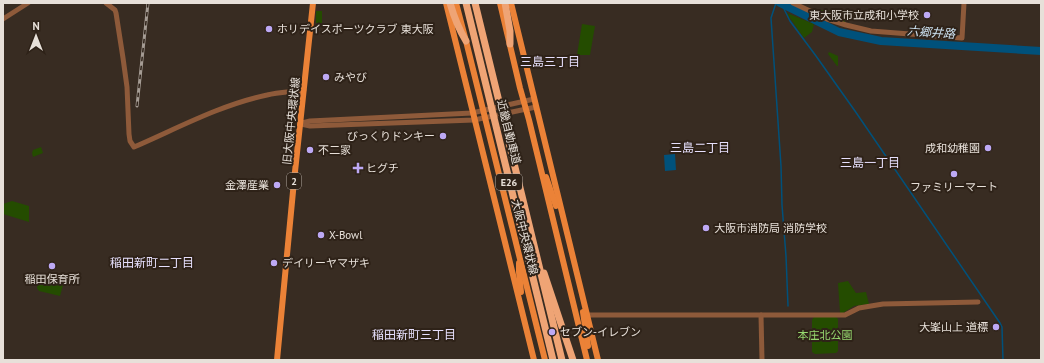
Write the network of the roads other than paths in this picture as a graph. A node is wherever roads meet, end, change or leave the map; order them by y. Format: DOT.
graph roads {
  1 [pos="28,3"];
  2 [pos="106,3"];
  3 [pos="313,3"];
  4 [pos="446,3"];
  5 [pos="450,3"];
  6 [pos="456,3"];
  7 [pos="466,3"];
  8 [pos="475,3"];
  9 [pos="500,3"];
  10 [pos="505,3"];
  11 [pos="510,3"];
  12 [pos="793,3"];
  13 [pos="964,3"];
  14 [pos="3,19"];
  15 [pos="466,41"];
  16 [pos="510,44"];
  17 [pos="304,90"];
  18 [pos="534,99"];
  19 [pos="523,102"];
  20 [pos="536,107"];
  21 [pos="525,109"];
  22 [pos="483,110"];
  23 [pos="472,113"];
  24 [pos="485,118"];
  25 [pos="474,120"];
  26 [pos="301,124"];
  27 [pos="538,157"];
  28 [pos="530,231"];
  29 [pos="571,250"];
  30 [pos="519,255"];
  31 [pos="581,292"];
  32 [pos="978,302"];
  33 [pos="522,307"];
  34 [pos="587,315"];
  35 [pos="761,315"];
  36 [pos="557,339"];
  37 [pos="277,360"];
  38 [pos="534,360"];
  39 [pos="544,360"];
  40 [pos="553,360"];
  41 [pos="562,360"];
  42 [pos="569,360"];
  43 [pos="573,360"];
  44 [pos="587,360"];
  45 [pos="591,360"];
  46 [pos="598,360"];
  47 [pos="762,360"];
  1 -- 14 [label="street"];
  2 -- 17 [label="street"];
  3 -- 17 [label="main road, 旧大阪中央環状線 / 2"];
  4 -- 23 [label="main road"];
  5 -- 15 [label="highway"];
  6 -- 15 [label="main road, 大阪中央環状線"];
  7 -- 40 [label="highway, 近畿自動車道 / E26, bridge"];
  8 -- 28 [label="highway, 近畿自動車道 / E26, bridge"];
  9 -- 16 [label="main road"];
  10 -- 16 [label="highway"];
  11 -- 18 [label="main road"];
  12 -- 13 [label="street"];
  15 -- 22 [label="main road, 大阪中央環状線"];
  16 -- 19 [label="main road"];
  17 -- 26 [label="main road, 旧大阪中央環状線 / 2"];
  18 -- 19 [label="street"];
  18 -- 20 [label="main road"];
  19 -- 21 [label="main road"];
  19 -- 22 [label="street"];
  20 -- 21 [label="street"];
  20 -- 29 [label="main road"];
  21 -- 24 [label="street"];
  21 -- 27 [label="main road"];
  22 -- 23 [label="street"];
  22 -- 24 [label="main road, 大阪中央環状線"];
  23 -- 25 [label="main road"];
  23 -- 26 [label="street"];
  24 -- 25 [label="street"];
  24 -- 30 [label="main road, 大阪中央環状線"];
  25 -- 26 [label="street"];
  25 -- 33 [label="main road"];
  26 -- 37 [label="main road, 旧大阪中央環状線 / 2"];
  27 -- 29 [label="main road"];
  27 -- 44 [label="main road"];
  28 -- 41 [label="highway, 近畿自動車道 / E26, bridge"];
  28 -- 43 [label="highway, bridge"];
  29 -- 31 [label="main road"];
  30 -- 33 [label="main road"];
  30 -- 39 [label="main road, 大阪中央環状線"];
  31 -- 34 [label="main road"];
  31 -- 45 [label="main road"];
  32 -- 35 [label="street"];
  33 -- 38 [label="main road"];
  34 -- 35 [label="street"];
  34 -- 46 [label="main road"];
  35 -- 47 [label="street"];
  36 -- 42 [label="highway"];
}
